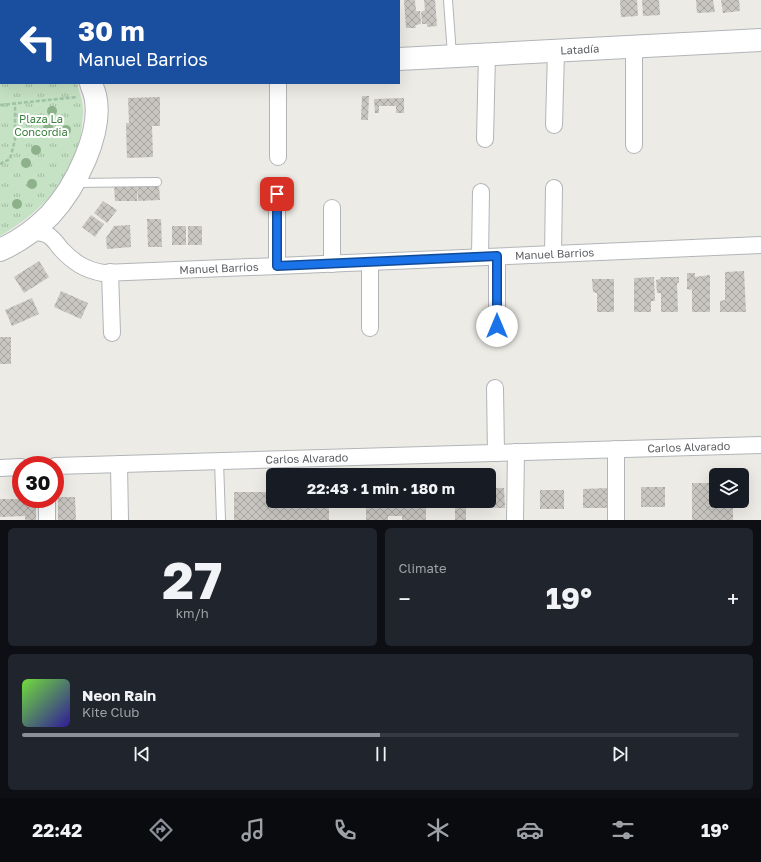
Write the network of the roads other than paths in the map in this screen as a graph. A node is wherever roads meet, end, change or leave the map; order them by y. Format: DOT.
graph roads {
  1 [pos="448,0"];
  2 [pos="761,40"];
  3 [pos="634,47"];
  4 [pos="556,51"];
  5 [pos="487,54"];
  6 [pos="452,56"];
  7 [pos="400,59"];
  8 [pos="278,84"];
  9 [pos="93,89"];
  10 [pos="554,125"];
  11 [pos="485,139"];
  12 [pos="634,145"];
  13 [pos="278,157"];
  14 [pos="157,182"];
  15 [pos="73,183"];
  16 [pos="554,188"];
  17 [pos="481,192"];
  18 [pos="277,194"];
  19 [pos="332,208"];
  20 [pos="40,234"];
  21 [pos="761,245"];
  22 [pos="0,250"];
  23 [pos="553,254"];
  24 [pos="497,256"];
  25 [pos="480,257"];
  26 [pos="370,262"];
  27 [pos="332,264"];
  28 [pos="277,266"];
  29 [pos="110,272"];
  30 [pos="497,326"];
  31 [pos="370,328"];
  32 [pos="112,333"];
  33 [pos="495,388"];
  34 [pos="761,445"];
  35 [pos="616,449"];
  36 [pos="516,452"];
  37 [pos="496,453"];
  38 [pos="219,461"];
  39 [pos="119,464"];
  40 [pos="64,466"];
  41 [pos="12,467"];
  42 [pos="0,468"];
  43 [pos="47,508"];
  44 [pos="47,520"];
  45 [pos="120,520"];
  46 [pos="220,520"];
  47 [pos="515,520"];
  48 [pos="616,520"];
  1 -- 6 [label="lane"];
  2 -- 3 [label="street, Latadía"];
  3 -- 4 [label="street, Latadía"];
  3 -- 12 [label="street"];
  4 -- 5 [label="street, Latadía"];
  4 -- 10 [label="street"];
  5 -- 6 [label="street, Latadía"];
  5 -- 11 [label="street"];
  6 -- 7 [label="street, Latadía"];
  8 -- 13 [label="street"];
  9 -- 15 [label="street"];
  14 -- 15 [label="lane"];
  15 -- 20 [label="street"];
  16 -- 23 [label="street"];
  17 -- 25 [label="street"];
  18 -- 28 [label="street"];
  19 -- 27 [label="street"];
  20 -- 22 [label="street"];
  20 -- 29 [label="street, Manuel Barrios"];
  21 -- 23 [label="street, Manuel Barrios"];
  23 -- 24 [label="street, Manuel Barrios"];
  24 -- 25 [label="street, Manuel Barrios"];
  24 -- 30 [label="street"];
  25 -- 26 [label="street, Manuel Barrios"];
  26 -- 27 [label="street, Manuel Barrios"];
  26 -- 31 [label="street"];
  27 -- 28 [label="street, Manuel Barrios"];
  28 -- 29 [label="street, Manuel Barrios"];
  29 -- 32 [label="street"];
  33 -- 37 [label="street"];
  34 -- 35 [label="street, Carlos Alvarado"];
  35 -- 36 [label="street, Carlos Alvarado"];
  35 -- 48 [label="street"];
  36 -- 37 [label="street, Carlos Alvarado"];
  36 -- 47 [label="street"];
  37 -- 38 [label="street, Carlos Alvarado"];
  38 -- 39 [label="street, Carlos Alvarado"];
  38 -- 46 [label="lane"];
  39 -- 40 [label="street, Carlos Alvarado"];
  39 -- 45 [label="street"];
  41 -- 42 [label="street"];
  43 -- 44 [label="street"];
}
